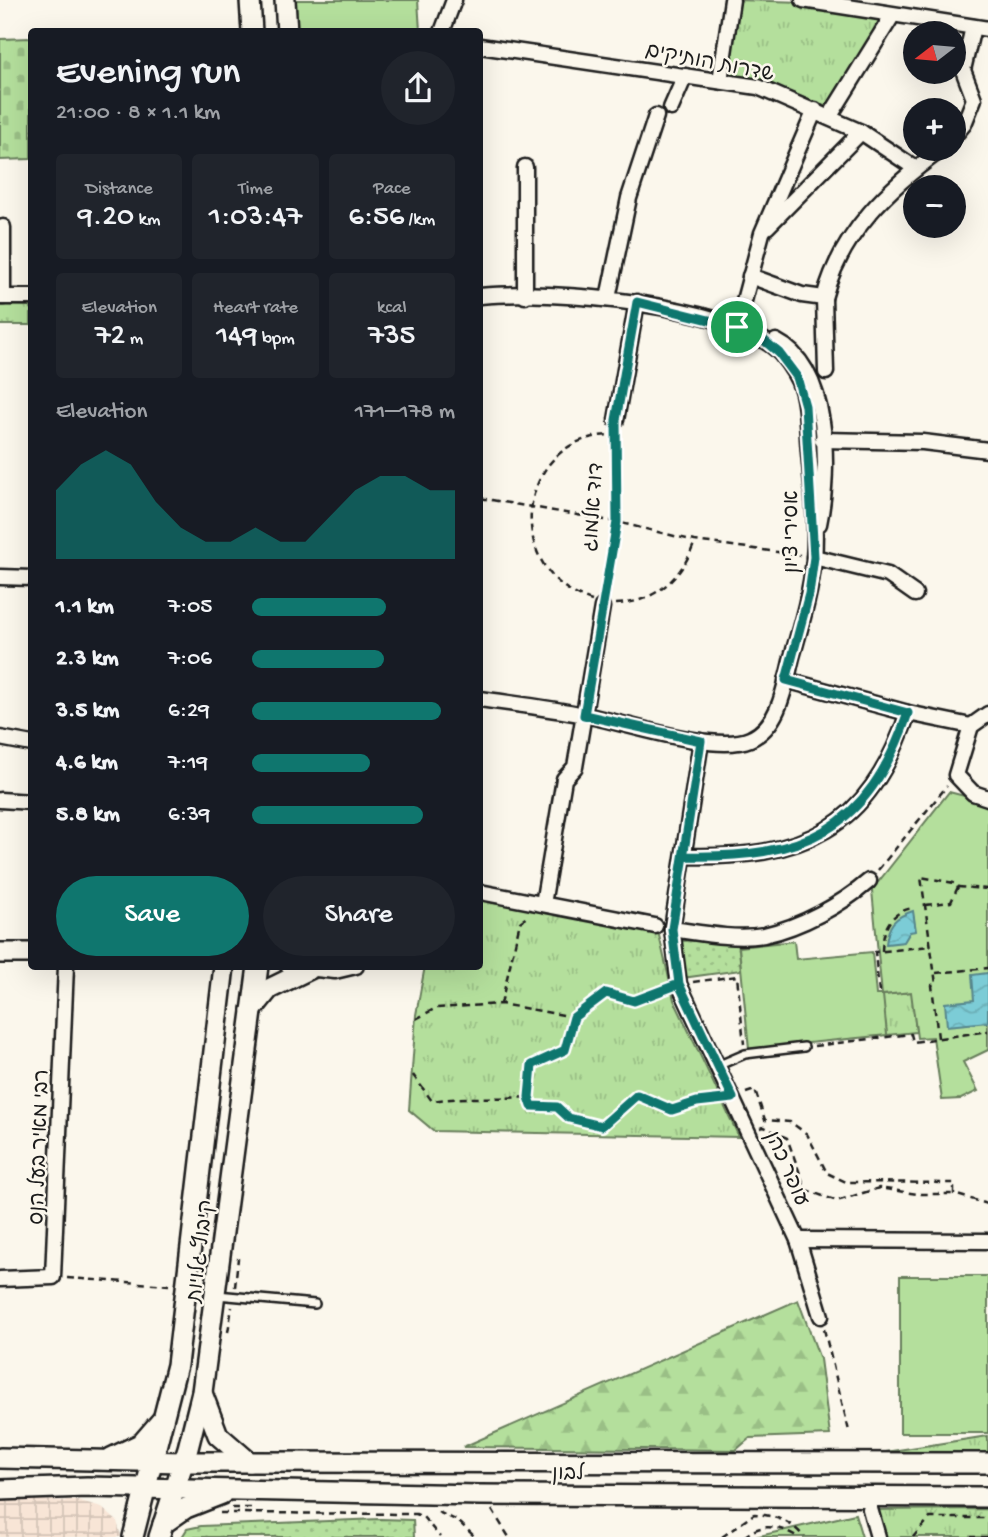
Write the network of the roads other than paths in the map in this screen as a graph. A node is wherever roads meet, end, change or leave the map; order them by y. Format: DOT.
graph roads {
  1 [pos="250,0"];
  2 [pos="285,0"];
  3 [pos="454,0"];
  4 [pos="732,0"];
  5 [pos="803,0"];
  6 [pos="862,5"];
  7 [pos="892,16"];
  8 [pos="973,27"];
  9 [pos="252,28"];
  10 [pos="287,28"];
  11 [pos="444,28"];
  12 [pos="988,29"];
  13 [pos="483,46"];
  14 [pos="685,76"];
  15 [pos="720,81"];
  16 [pos="671,108"];
  17 [pos="815,110"];
  18 [pos="656,116"];
  19 [pos="830,116"];
  20 [pos="966,119"];
  21 [pos="861,132"];
  22 [pos="925,161"];
  23 [pos="525,167"];
  24 [pos="915,168"];
  25 [pos="3,227"];
  26 [pos="762,233"];
  27 [pos="750,276"];
  28 [pos="483,296"];
  29 [pos="525,296"];
  30 [pos="1,297"];
  31 [pos="28,297"];
  32 [pos="608,298"];
  33 [pos="824,298"];
  34 [pos="637,302"];
  35 [pos="737,327"];
  36 [pos="760,337"];
  37 [pos="826,372"];
  38 [pos="616,420"];
  39 [pos="822,440"];
  40 [pos="988,450"];
  41 [pos="814,551"];
  42 [pos="0,577"];
  43 [pos="28,578"];
  44 [pos="915,594"];
  45 [pos="603,605"];
  46 [pos="786,680"];
  47 [pos="483,699"];
  48 [pos="908,713"];
  49 [pos="988,714"];
  50 [pos="584,715"];
  51 [pos="971,726"];
  52 [pos="0,738"];
  53 [pos="701,741"];
  54 [pos="28,743"];
  55 [pos="988,797"];
  56 [pos="0,800"];
  57 [pos="28,801"];
  58 [pos="684,856"];
  59 [pos="869,880"];
  60 [pos="483,893"];
  61 [pos="543,904"];
  62 [pos="655,926"];
  63 [pos="672,929"];
  64 [pos="0,953"];
  65 [pos="28,953"];
  66 [pos="66,970"];
  67 [pos="224,970"];
  68 [pos="257,970"];
  69 [pos="308,970"];
  70 [pos="252,1010"];
  71 [pos="804,1047"];
  72 [pos="716,1066"];
  73 [pos="798,1240"];
  74 [pos="988,1241"];
  75 [pos="0,1279"];
  76 [pos="216,1295"];
  77 [pos="315,1304"];
  78 [pos="821,1315"];
  79 [pos="202,1392"];
  80 [pos="168,1408"];
  81 [pos="0,1458"];
  82 [pos="103,1460"];
  83 [pos="154,1461"];
  84 [pos="183,1462"];
  85 [pos="249,1462"];
  86 [pos="988,1463"];
  87 [pos="148,1488"];
  88 [pos="174,1489"];
  89 [pos="0,1490"];
  90 [pos="240,1490"];
  91 [pos="988,1497"];
  92 [pos="870,1509"];
  93 [pos="161,1530"];
  94 [pos="133,1537"];
  95 [pos="878,1537"];
  1 -- 9 [label="main road"];
  2 -- 10 [label="main road"];
  3 -- 11 [label="street"];
  4 -- 15 [label="street"];
  5 -- 6 [label="street"];
  6 -- 7 [label="street"];
  7 -- 8 [label="street"];
  7 -- 19 [label="street"];
  8 -- 12 [label="street"];
  8 -- 20 [label="street"];
  13 -- 14 [label="street, שדרות הותיקים"];
  14 -- 15 [label="street, שדרות הותיקים"];
  14 -- 16 [label="street"];
  15 -- 17 [label="street, שדרות הותיקים"];
  17 -- 19 [label="street, שדרות הותיקים"];
  17 -- 26 [label="street"];
  18 -- 32 [label="street"];
  19 -- 21 [label="street, שדרות הותיקים"];
  21 -- 24 [label="street, שדרות הותיקים"];
  21 -- 26 [label="street"];
  22 -- 24 [label="street"];
  23 -- 29 [label="street"];
  24 -- 33 [label="street"];
  25 -- 30 [label="street"];
  26 -- 27 [label="street"];
  27 -- 33 [label="street"];
  27 -- 35 [label="street"];
  28 -- 29 [label="street, אסירי ציון"];
  29 -- 32 [label="street, אסירי ציון"];
  30 -- 31 [label="street"];
  32 -- 34 [label="street, אסירי ציון"];
  33 -- 37 [label="street"];
  34 -- 35 [label="street, אסירי ציון"];
  34 -- 38 [label="street"];
  35 -- 36 [label="street, אסירי ציון"];
  36 -- 39 [label="street"];
  36 -- 41 [label="street, אסירי ציון"];
  39 -- 40 [label="street"];
  39 -- 41 [label="street"];
  41 -- 44 [label="street"];
  41 -- 46 [label="street, אסירי ציון"];
  42 -- 43 [label="street"];
  45 -- 50 [label="street"];
  46 -- 48 [label="street"];
  46 -- 53 [label="street, אסירי ציון"];
  47 -- 50 [label="street, אסירי ציון"];
  48 -- 51 [label="street"];
  48 -- 58 [label="street"];
  49 -- 51 [label="street"];
  50 -- 53 [label="street, אסירי ציון"];
  50 -- 61 [label="street"];
  51 -- 55 [label="street"];
  52 -- 54 [label="street"];
  53 -- 58 [label="street, עופר כהן"];
  56 -- 57 [label="street"];
  58 -- 63 [label="street, עופר כהן"];
  59 -- 63 [label="street"];
  60 -- 61 [label="street"];
  61 -- 62 [label="street"];
  63 -- 72 [label="street, עופר כהן"];
  64 -- 65 [label="main road"];
  66 -- 75 [label="street, רבי מאיר בעל הנס"];
  67 -- 80 [label="main road, קיבוץ גלויות"];
  68 -- 70 [label="main road, קיבוץ גלויות"];
  69 -- 70 [label="main road"];
  70 -- 76 [label="main road, קיבוץ גלויות"];
  71 -- 72 [label="lane"];
  72 -- 73 [label="street, עופר כהן"];
  73 -- 74 [label="street"];
  73 -- 78 [label="street, עופר כהן"];
  76 -- 77 [label="lane"];
  76 -- 79 [label="main road, קיבוץ גלויות"];
  79 -- 84 [label="main road, קיבוץ גלויות"];
  79 -- 85 [label="main road"];
  80 -- 82 [label="main road"];
  80 -- 83 [label="main road, קיבוץ גלויות"];
  81 -- 82 [label="main road, לבון"];
  82 -- 83 [label="main road, לבון"];
  83 -- 84 [label="main road, לבון"];
  83 -- 87 [label="main road, קיבוץ גלויות"];
  84 -- 85 [label="main road, לבון"];
  84 -- 88 [label="main road, קיבוץ גלויות"];
  85 -- 86 [label="main road, לבון"];
  87 -- 88 [label="main road, לבון"];
  87 -- 89 [label="main road, לבון"];
  87 -- 94 [label="main road, קיבוץ גלויות"];
  88 -- 90 [label="main road, לבון"];
  88 -- 93 [label="main road, קיבוץ גלויות"];
  90 -- 91 [label="main road, לבון"];
  90 -- 93 [label="main road"];
  92 -- 95 [label="street"];
}
